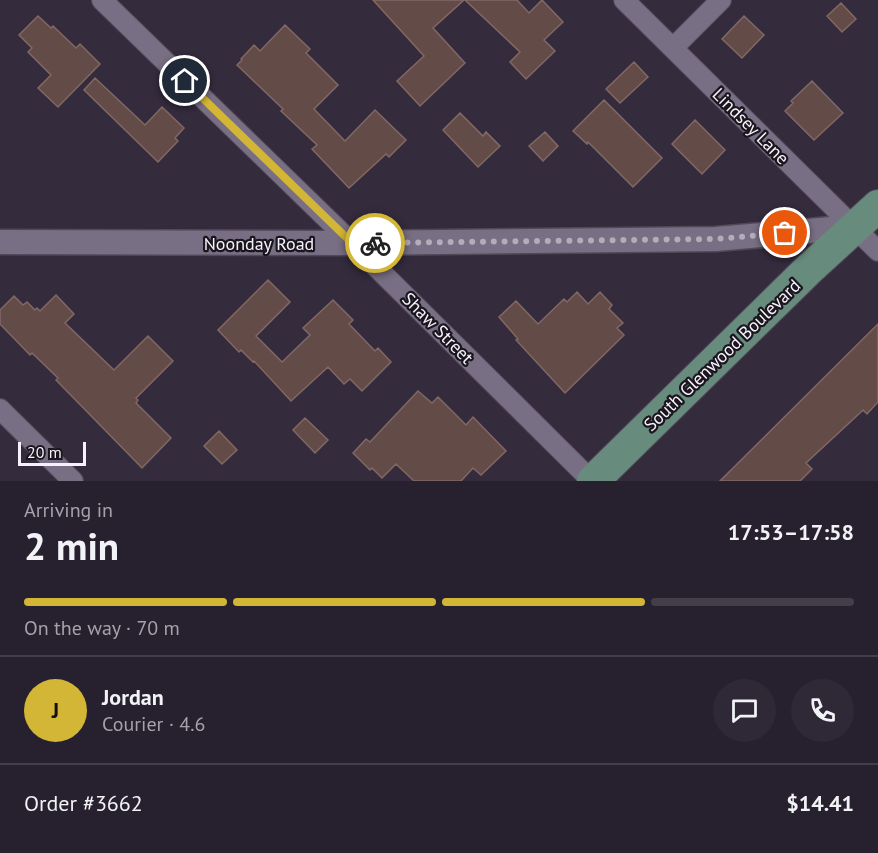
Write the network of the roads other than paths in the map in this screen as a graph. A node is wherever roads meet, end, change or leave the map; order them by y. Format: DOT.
graph roads {
  1 [pos="102,0"];
  2 [pos="624,0"];
  3 [pos="721,0"];
  4 [pos="673,48"];
  5 [pos="878,206"];
  6 [pos="866,228"];
  7 [pos="0,242"];
  8 [pos="352,243"];
  9 [pos="878,251"];
  10 [pos="0,409"];
  11 [pos="73,481"];
  12 [pos="592,481"];
  1 -- 8 [label="street, Shaw Street"];
  2 -- 4 [label="street, Lindsey Lane"];
  3 -- 4 [label="street"];
  4 -- 6 [label="street, Lindsey Lane"];
  5 -- 6 [label="main road, South Glenwood Boulevard"];
  6 -- 8 [label="street, Noonday Road"];
  6 -- 9 [label="street, Lindsey Lane"];
  6 -- 12 [label="main road, South Glenwood Boulevard"];
  7 -- 8 [label="street, Noonday Road"];
  8 -- 12 [label="street, Shaw Street"];
  10 -- 11 [label="street"];
}
